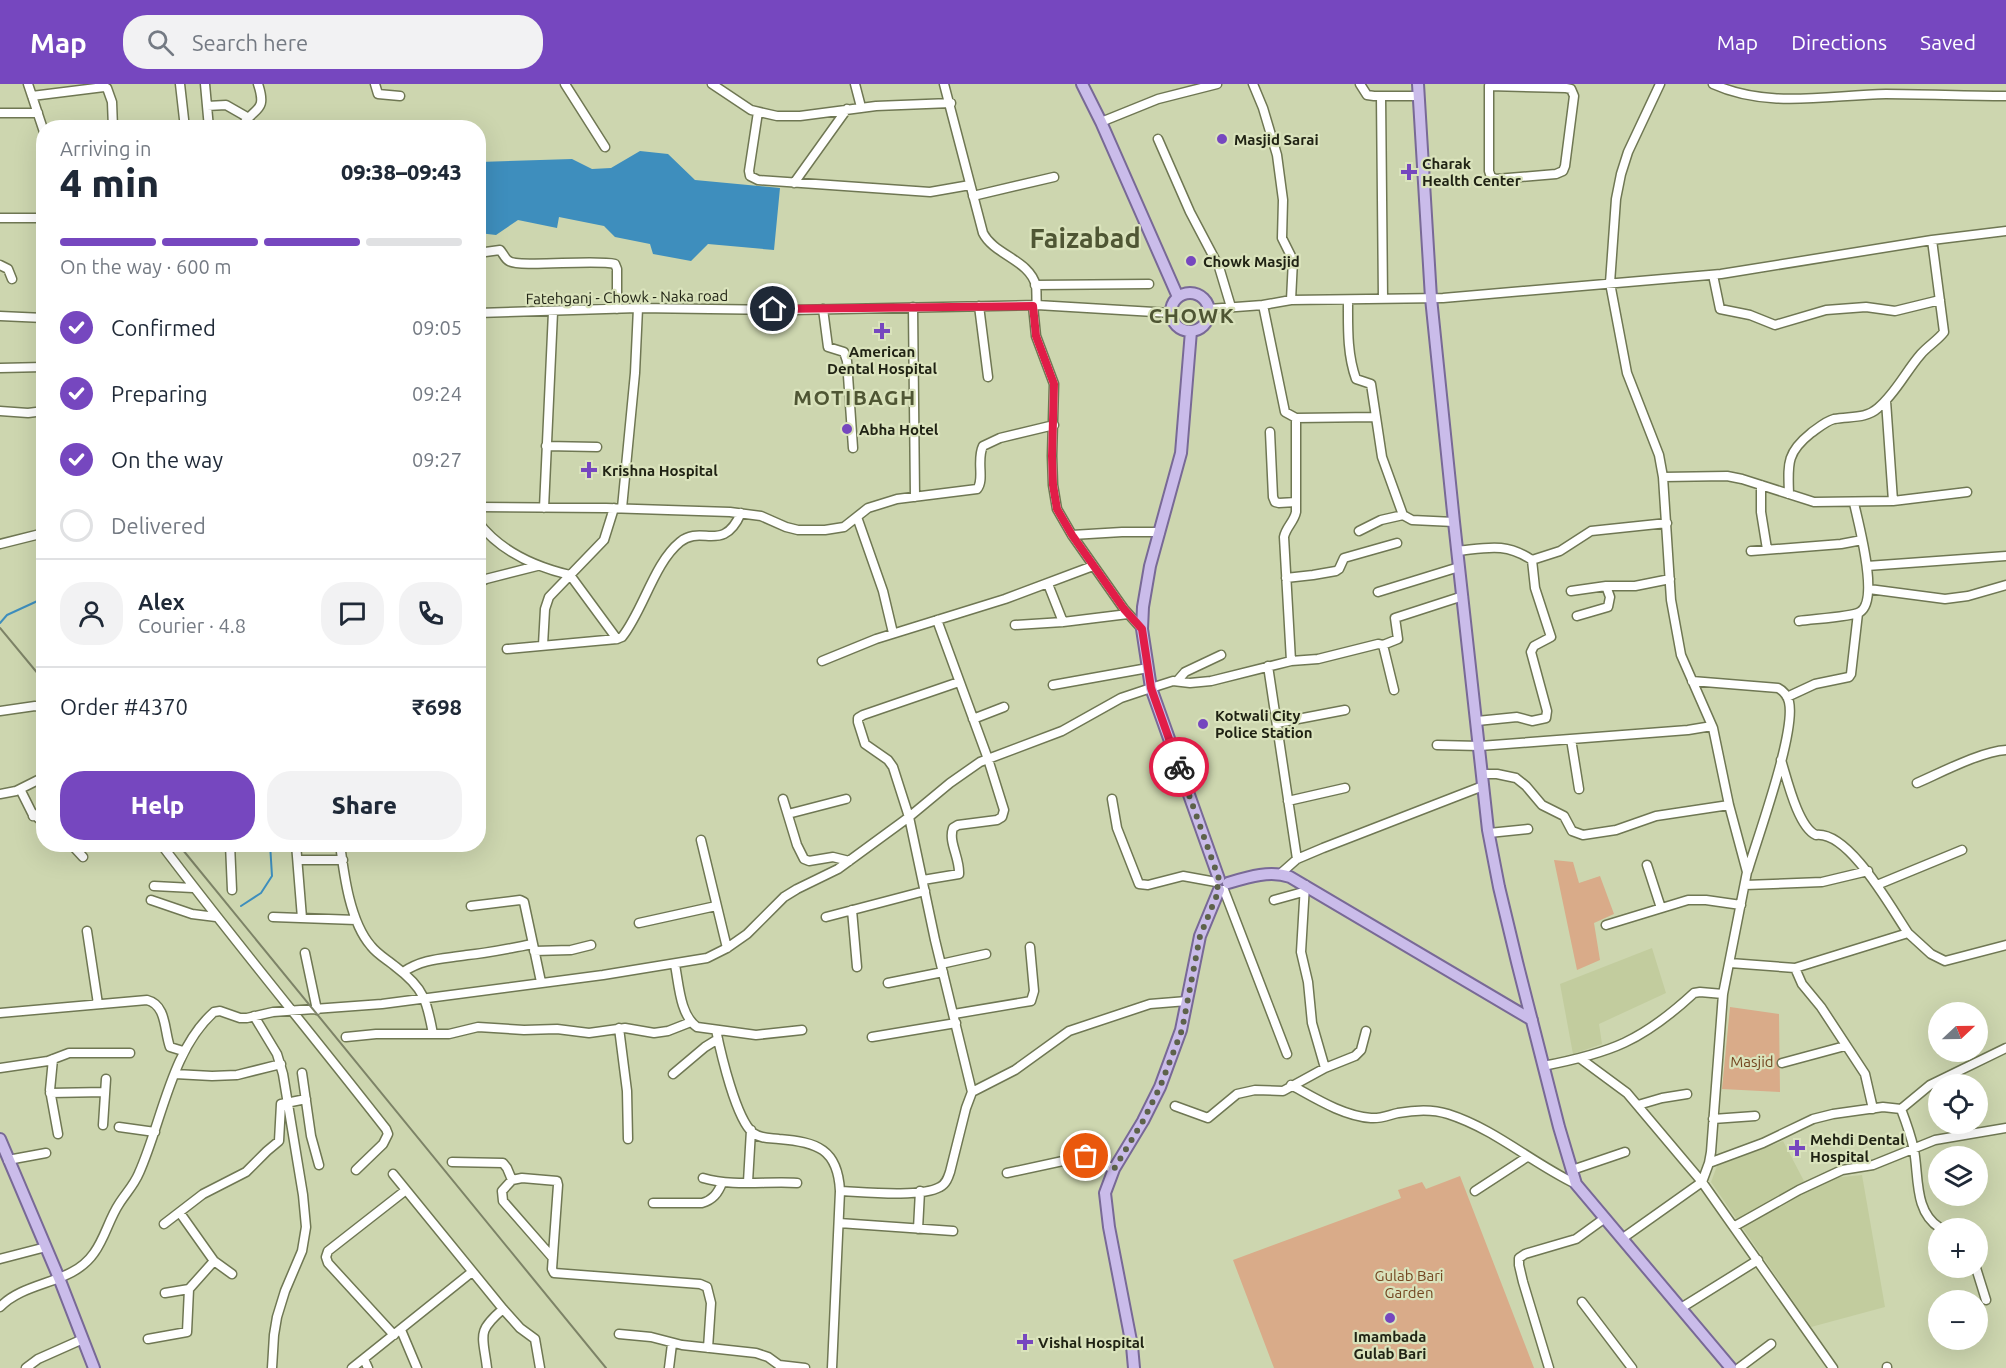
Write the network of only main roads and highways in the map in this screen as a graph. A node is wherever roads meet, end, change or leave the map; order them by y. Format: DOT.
graph roads {
  1 [pos="1082,84"];
  2 [pos="1419,90"];
  3 [pos="1178,297"];
  4 [pos="1191,331"];
  5 [pos="1221,885"];
  6 [pos="1532,1020"];
  7 [pos="0,1139"];
  8 [pos="94,1368"];
  9 [pos="1134,1368"];
  10 [pos="1731,1368"];
  1 -- 3 [label="main road"];
  2 -- 6 [label="main road"];
  3 -- 4 [label="main road"];
  3 -- 4 [label="main road"];
  4 -- 5 [label="main road"];
  5 -- 6 [label="main road"];
  5 -- 9 [label="main road"];
  6 -- 10 [label="main road"];
  7 -- 8 [label="main road"];
}
